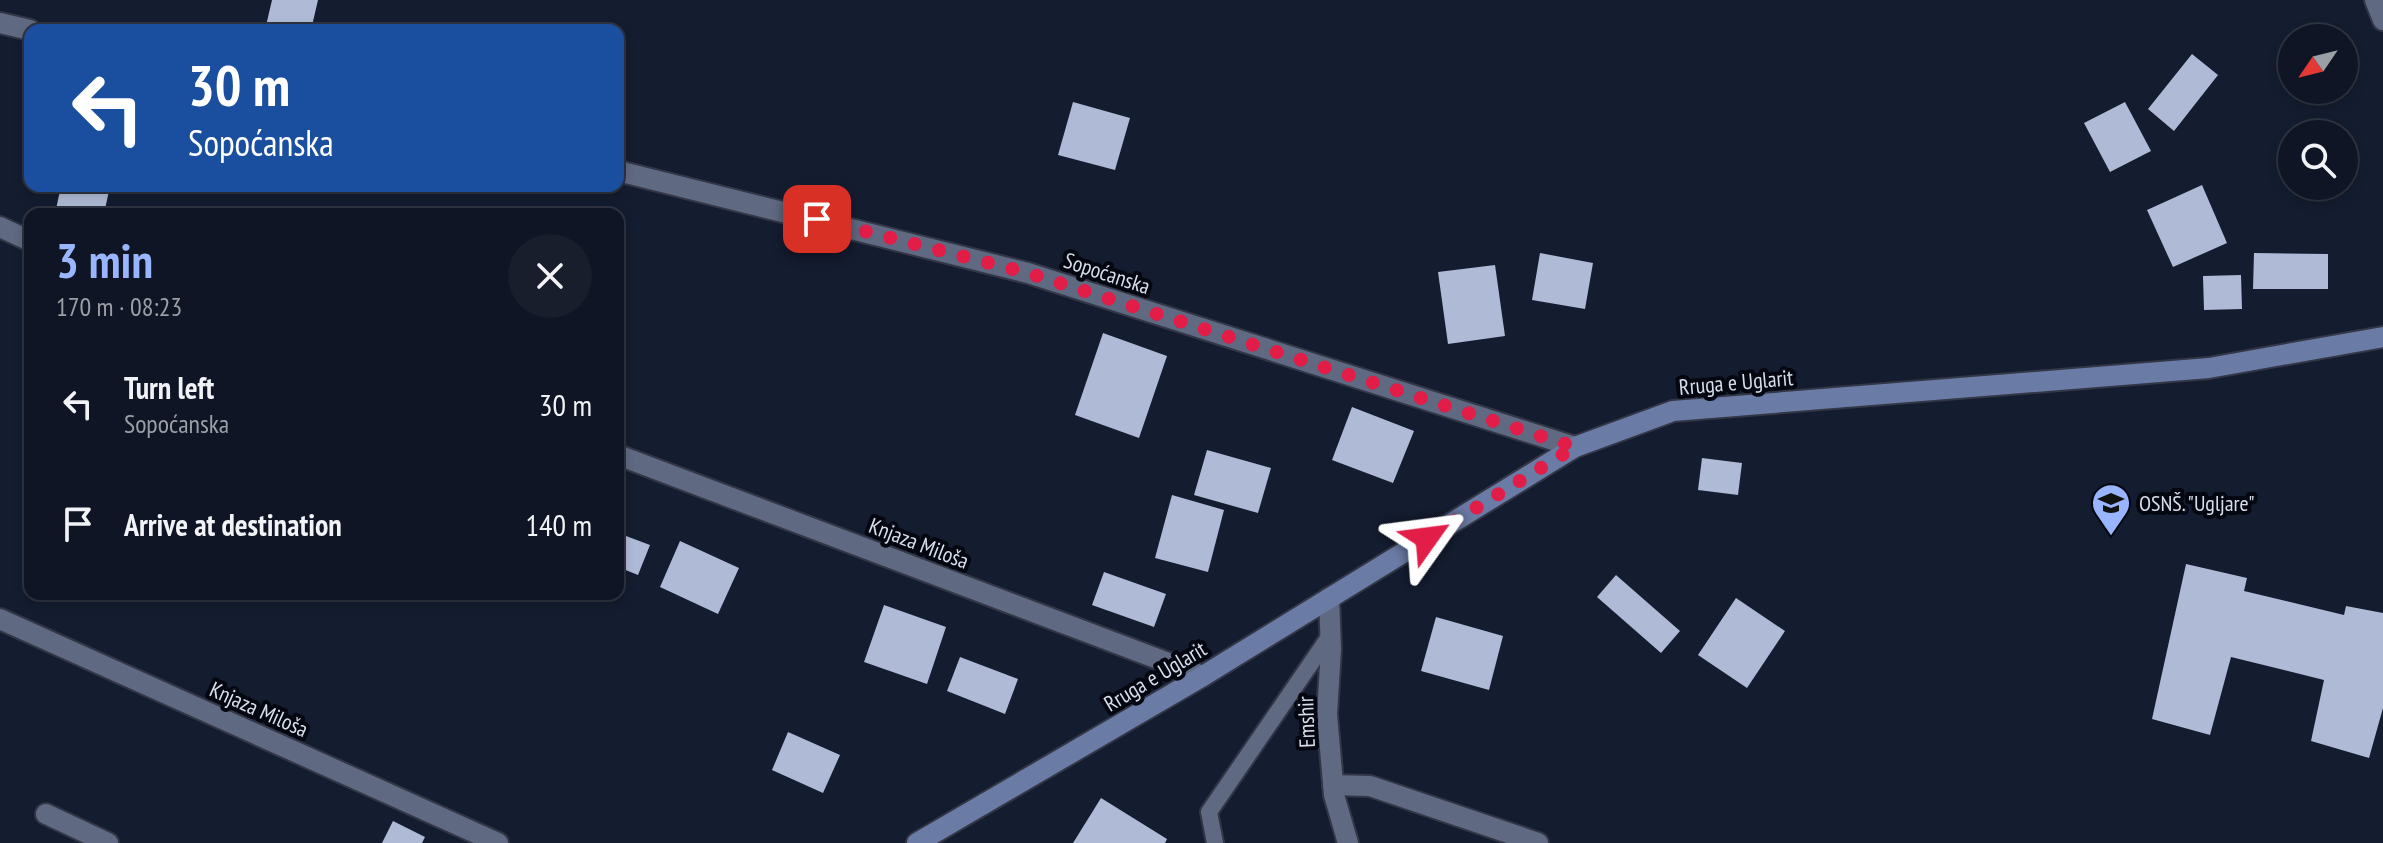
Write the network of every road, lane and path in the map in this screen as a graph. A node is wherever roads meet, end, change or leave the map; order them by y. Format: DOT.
graph roads {
  1 [pos="2375,0"];
  2 [pos="2383,20"];
  3 [pos="0,23"];
  4 [pos="24,29"];
  5 [pos="624,172"];
  6 [pos="0,227"];
  7 [pos="24,238"];
  8 [pos="2383,337"];
  9 [pos="1575,447"];
  10 [pos="624,457"];
  11 [pos="1329,598"];
  12 [pos="0,619"];
  13 [pos="1329,637"];
  14 [pos="1203,676"];
  15 [pos="1333,785"];
  16 [pos="46,814"];
  17 [pos="108,843"];
  18 [pos="498,843"];
  19 [pos="917,843"];
  20 [pos="1215,843"];
  21 [pos="1348,843"];
  22 [pos="1538,843"];
  1 -- 2 [label="street"];
  3 -- 4 [label="street"];
  5 -- 9 [label="street, Sopoćanska"];
  6 -- 7 [label="street"];
  8 -- 9 [label="street, Rruga e Uglarit"];
  9 -- 11 [label="street, Rruga e Uglarit"];
  10 -- 14 [label="street, Knjaza Miloša"];
  11 -- 13 [label="street, Emshir"];
  11 -- 14 [label="street, Rruga e Uglarit"];
  12 -- 18 [label="street, Knjaza Miloša"];
  13 -- 15 [label="street, Emshir"];
  13 -- 20 [label="lane"];
  14 -- 19 [label="street, Rruga e Uglarit"];
  15 -- 21 [label="street, Emshir"];
  15 -- 22 [label="street"];
  16 -- 17 [label="street"];
}
